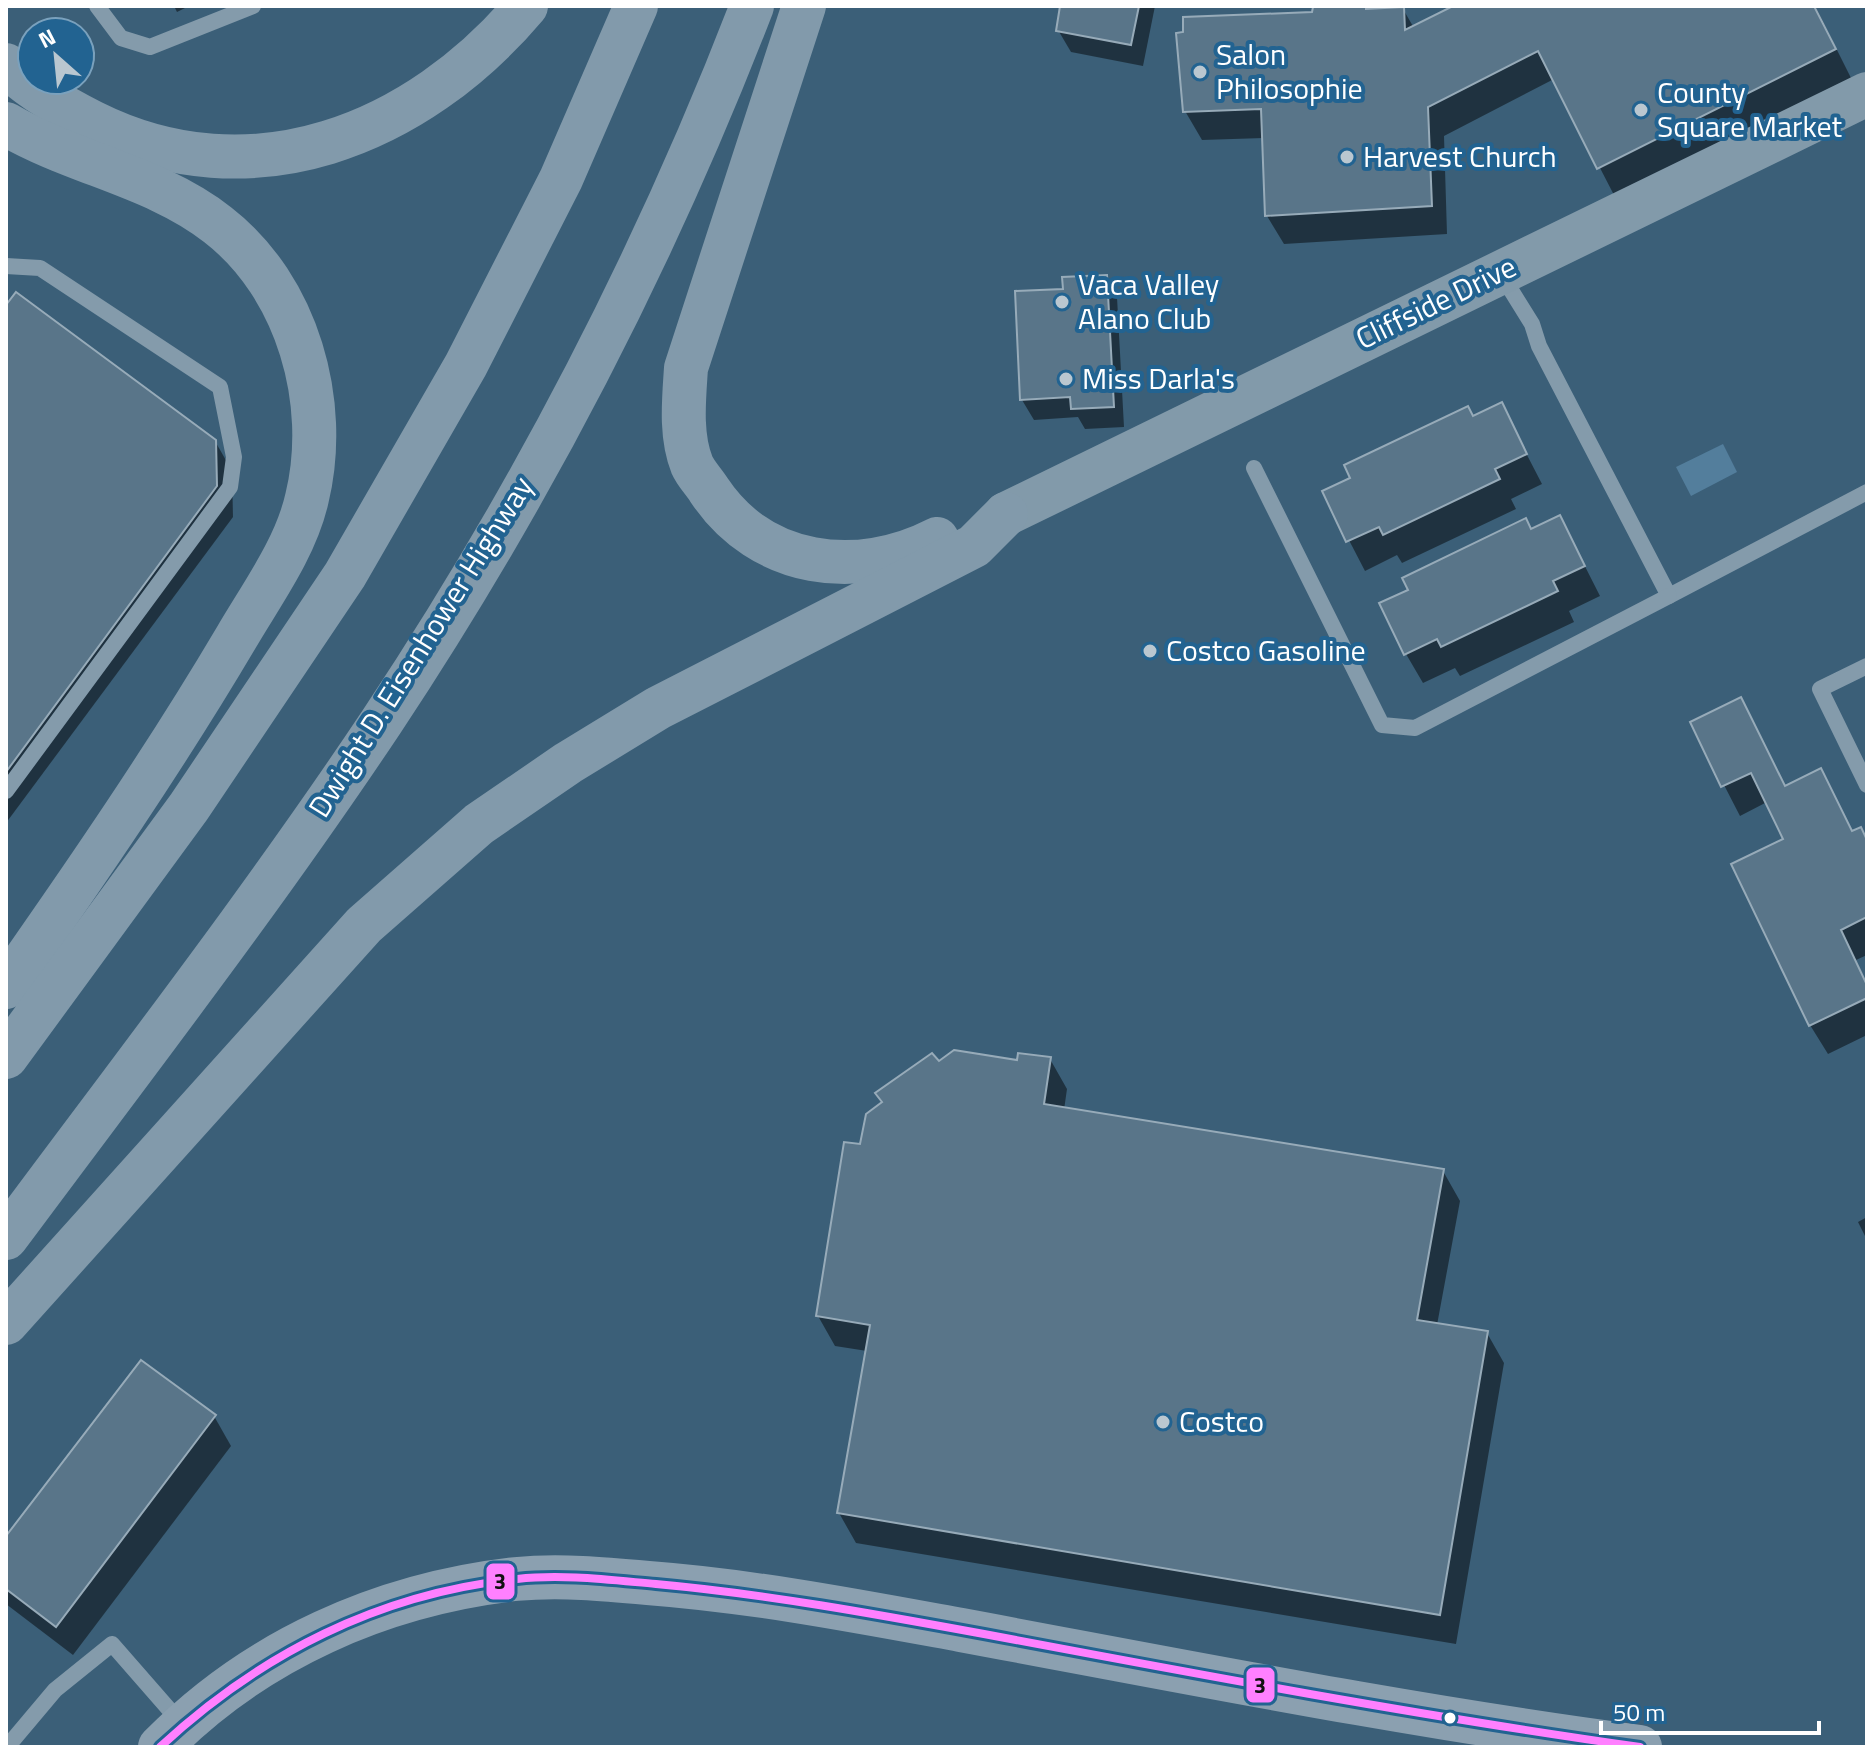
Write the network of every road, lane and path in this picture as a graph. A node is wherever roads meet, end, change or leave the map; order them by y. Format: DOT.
graph roads {
  1 [pos="97,6"];
  2 [pos="253,6"];
  3 [pos="526,6"];
  4 [pos="636,6"];
  5 [pos="752,6"];
  6 [pos="804,6"];
  7 [pos="6,65"];
  8 [pos="1867,94"];
  9 [pos="6,124"];
  10 [pos="6,266"];
  11 [pos="1500,273"];
  12 [pos="1254,468"];
  13 [pos="1867,492"];
  14 [pos="1006,514"];
  15 [pos="1669,596"];
  16 [pos="1867,666"];
  17 [pos="1867,785"];
  18 [pos="6,791"];
  19 [pos="6,987"];
  20 [pos="6,1057"];
  21 [pos="6,1238"];
  22 [pos="6,1323"];
  23 [pos="171,1736"];
  24 [pos="7,1747"];
  25 [pos="1640,1747"];
  1 -- 2 [label="lane"];
  3 -- 7 [label="highway"];
  4 -- 20 [label="highway"];
  5 -- 21 [label="highway, Dwight D. Eisenhower Highway"];
  6 -- 14 [label="highway"];
  8 -- 11 [label="main road, Cliffside Drive"];
  9 -- 19 [label="highway"];
  10 -- 18 [label="lane"];
  11 -- 14 [label="main road, Cliffside Drive"];
  11 -- 15 [label="lane"];
  12 -- 15 [label="lane"];
  13 -- 15 [label="lane"];
  14 -- 22 [label="highway"];
  16 -- 17 [label="lane"];
  23 -- 24 [label="lane"];
  23 -- 25 [label="street"];
}
